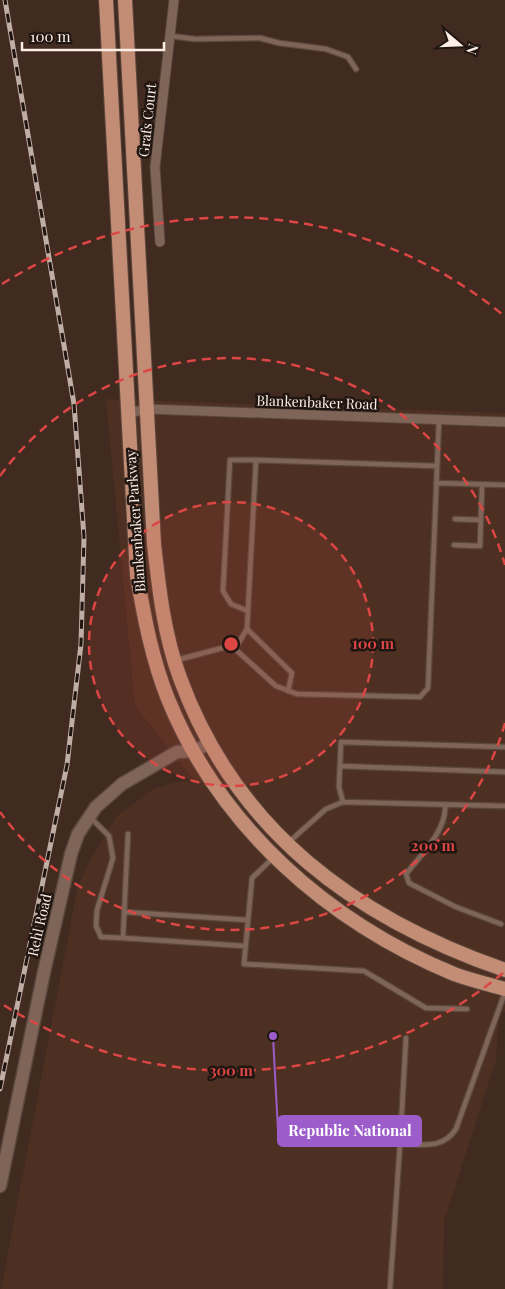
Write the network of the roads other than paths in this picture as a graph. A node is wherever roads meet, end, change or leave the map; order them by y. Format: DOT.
graph roads {
  1 [pos="106,0"];
  2 [pos="125,0"];
  3 [pos="174,0"];
  4 [pos="170,36"];
  5 [pos="356,69"];
  6 [pos="160,242"];
  7 [pos="148,409"];
  8 [pos="128,413"];
  9 [pos="439,420"];
  10 [pos="505,422"];
  11 [pos="256,460"];
  12 [pos="437,466"];
  13 [pos="436,483"];
  14 [pos="482,484"];
  15 [pos="505,485"];
  16 [pos="455,519"];
  17 [pos="480,520"];
  18 [pos="454,545"];
  19 [pos="248,611"];
  20 [pos="247,629"];
  21 [pos="234,649"];
  22 [pos="175,661"];
  23 [pos="288,691"];
  24 [pos="210,743"];
  25 [pos="505,747"];
  26 [pos="194,751"];
  27 [pos="340,766"];
  28 [pos="505,772"];
  29 [pos="343,802"];
  30 [pos="444,805"];
  31 [pos="505,806"];
  32 [pos="89,816"];
  33 [pos="128,834"];
  34 [pos="287,844"];
  35 [pos="274,857"];
  36 [pos="124,912"];
  37 [pos="247,920"];
  38 [pos="501,924"];
  39 [pos="123,938"];
  40 [pos="245,946"];
  41 [pos="505,970"];
  42 [pos="505,990"];
  43 [pos="467,1008"];
  44 [pos="406,1038"];
  45 [pos="400,1144"];
  46 [pos="0,1186"];
  47 [pos="390,1289"];
  1 -- 8 [label="main road, Blankenbaker Parkway"];
  2 -- 7 [label="main road, Blankenbaker Parkway"];
  3 -- 4 [label="street, Grafs Court"];
  4 -- 5 [label="lane"];
  4 -- 6 [label="street, Grafs Court"];
  7 -- 8 [label="street, Blankenbaker Road"];
  7 -- 9 [label="street, Blankenbaker Road"];
  7 -- 22 [label="main road, Blankenbaker Parkway"];
  8 -- 26 [label="main road, Blankenbaker Parkway"];
  9 -- 10 [label="street, Blankenbaker Road"];
  9 -- 12 [label="lane"];
  11 -- 12 [label="lane"];
  11 -- 19 [label="lane"];
  11 -- 19 [label="lane"];
  12 -- 13 [label="lane"];
  13 -- 14 [label="lane"];
  13 -- 23 [label="lane"];
  14 -- 15 [label="lane"];
  14 -- 17 [label="lane"];
  16 -- 17 [label="lane"];
  17 -- 18 [label="lane"];
  19 -- 20 [label="lane"];
  20 -- 21 [label="lane"];
  20 -- 23 [label="lane"];
  21 -- 22 [label="lane"];
  21 -- 23 [label="lane"];
  22 -- 24 [label="main road, Blankenbaker Parkway"];
  24 -- 26 [label="street, Rehl Road"];
  24 -- 34 [label="main road, Blankenbaker Parkway"];
  25 -- 27 [label="lane"];
  26 -- 32 [label="street, Rehl Road"];
  26 -- 35 [label="main road, Blankenbaker Parkway"];
  27 -- 28 [label="lane"];
  27 -- 29 [label="lane"];
  29 -- 30 [label="lane"];
  29 -- 34 [label="lane"];
  30 -- 31 [label="lane"];
  30 -- 38 [label="lane"];
  32 -- 39 [label="lane"];
  32 -- 46 [label="street, Rehl Road"];
  33 -- 36 [label="lane"];
  34 -- 41 [label="main road, Blankenbaker Parkway"];
  35 -- 37 [label="lane"];
  35 -- 42 [label="main road, Blankenbaker Parkway"];
  36 -- 37 [label="lane"];
  36 -- 39 [label="lane"];
  37 -- 40 [label="lane"];
  39 -- 40 [label="lane"];
  40 -- 43 [label="lane"];
  42 -- 45 [label="lane"];
  44 -- 45 [label="lane"];
  45 -- 47 [label="lane"];
}
